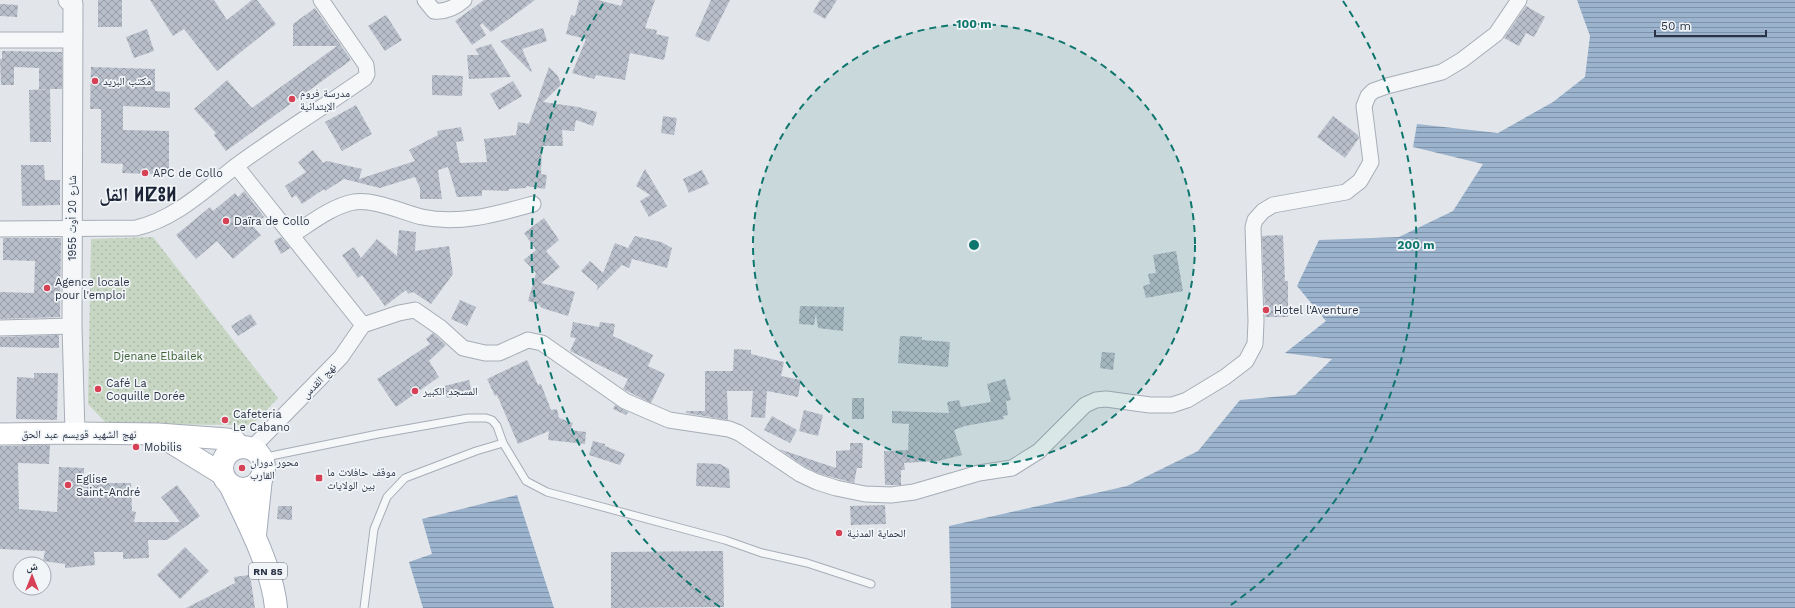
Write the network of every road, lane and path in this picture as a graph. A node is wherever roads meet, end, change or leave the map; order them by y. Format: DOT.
graph roads {
  1 [pos="321,0"];
  2 [pos="425,0"];
  3 [pos="464,0"];
  4 [pos="1519,0"];
  5 [pos="72,1"];
  6 [pos="0,40"];
  7 [pos="73,40"];
  8 [pos="236,166"];
  9 [pos="533,204"];
  10 [pos="0,229"];
  11 [pos="72,230"];
  12 [pos="292,235"];
  13 [pos="363,325"];
  14 [pos="72,326"];
  15 [pos="0,328"];
  16 [pos="75,433"];
  17 [pos="0,434"];
  18 [pos="158,434"];
  19 [pos="503,443"];
  20 [pos="253,458"];
  21 [pos="226,479"];
  22 [pos="255,535"];
  23 [pos="871,584"];
  24 [pos="276,608"];
  25 [pos="364,608"];
  1 -- 8 [label="street"];
  2 -- 3 [label="street"];
  4 -- 13 [label="street"];
  5 -- 7 [label="street, شارع 20 أوت 1955"];
  6 -- 7 [label="street"];
  7 -- 11 [label="street, شارع 20 أوت 1955"];
  8 -- 11 [label="street"];
  8 -- 12 [label="street"];
  9 -- 12 [label="street"];
  10 -- 11 [label="street"];
  11 -- 14 [label="street, شارع 20 أوت 1955"];
  12 -- 13 [label="street"];
  13 -- 20 [label="street, نهج القدس"];
  14 -- 15 [label="street"];
  14 -- 16 [label="street, شارع 20 أوت 1955"];
  16 -- 17 [label="main road, نهج الشهيد قويسم عبد الحق"];
  16 -- 18 [label="main road, نهج الشهيد قويسم عبد الحق"];
  18 -- 20 [label="main road, نهج الشهيد قويسم عبد الحق"];
  18 -- 21 [label="main road"];
  19 -- 20 [label="lane"];
  19 -- 23 [label="lane"];
  19 -- 25 [label="lane"];
  20 -- 21 [label="main road"];
  20 -- 21 [label="main road"];
  20 -- 22 [label="main road, RN 85"];
  21 -- 22 [label="main road, RN 85"];
  22 -- 24 [label="main road, RN 85"];
}
